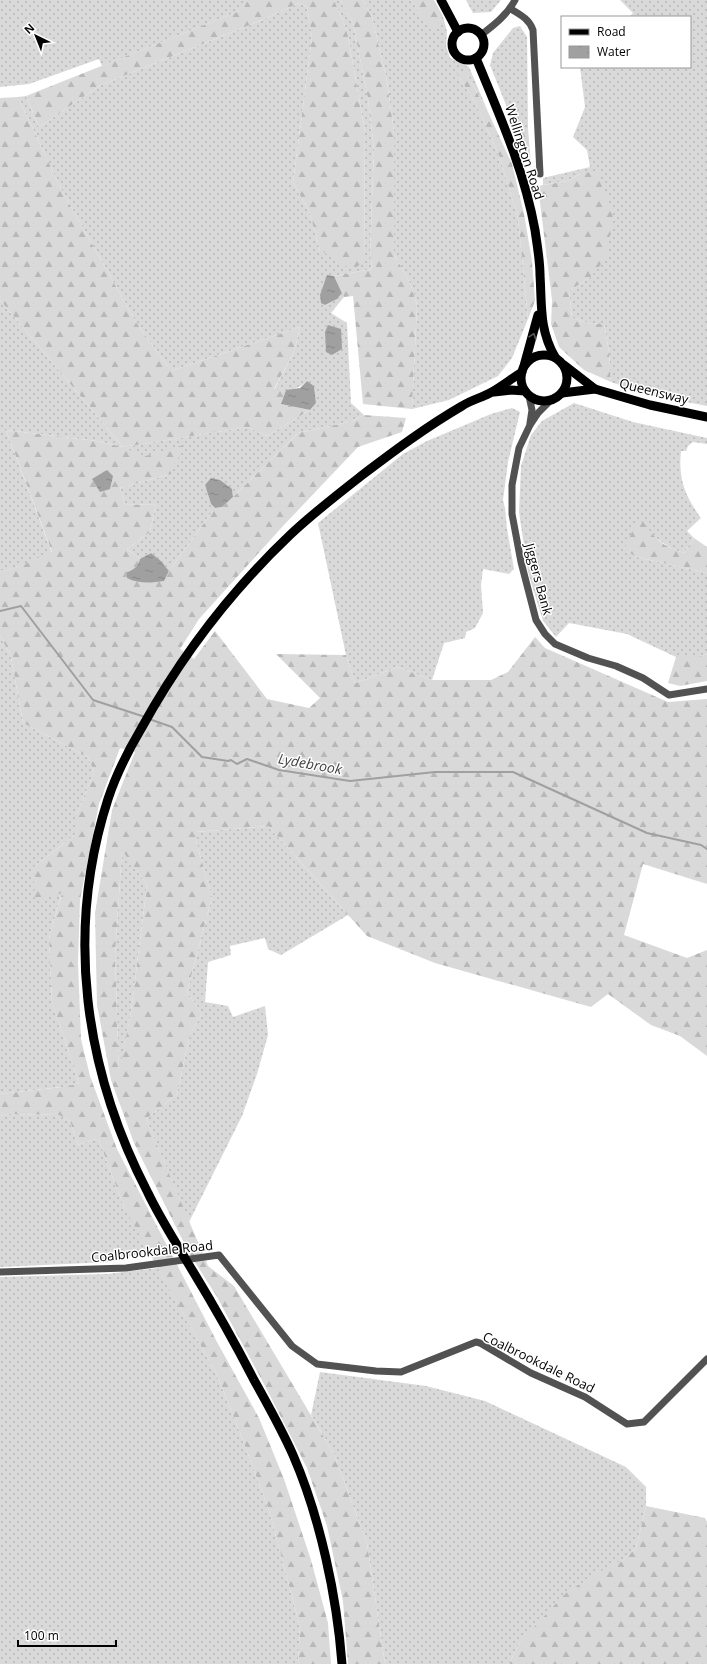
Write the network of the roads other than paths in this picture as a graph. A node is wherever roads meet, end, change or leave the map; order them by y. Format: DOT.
graph roads {
  1 [pos="442,0"];
  2 [pos="515,0"];
  3 [pos="511,9"];
  4 [pos="458,32"];
  5 [pos="481,35"];
  6 [pos="476,58"];
  7 [pos="540,174"];
  8 [pos="540,305"];
  9 [pos="555,357"];
  10 [pos="564,365"];
  11 [pos="523,369"];
  12 [pos="595,389"];
  13 [pos="490,393"];
  14 [pos="562,393"];
  15 [pos="527,394"];
  16 [pos="551,400"];
  17 [pos="707,417"];
  18 [pos="530,425"];
  19 [pos="707,688"];
  20 [pos="0,1272"];
  21 [pos="707,1358"];
  22 [pos="342,1664"];
  1 -- 4 [label="main road"];
  2 -- 3 [label="street"];
  3 -- 5 [label="street"];
  3 -- 7 [label="street, Wellington Road"];
  4 -- 5 [label="main road"];
  4 -- 6 [label="main road"];
  5 -- 6 [label="main road"];
  6 -- 8 [label="main road, Wellington Road"];
  8 -- 9 [label="main road, Wellington Road"];
  11 -- 8 [label="main road, Wellington Road, one-way"];
  9 -- 10 [label="main road"];
  9 -- 11 [label="main road"];
  10 -- 12 [label="main road, Queensway"];
  10 -- 14 [label="main road"];
  11 -- 13 [label="main road"];
  11 -- 15 [label="main road"];
  12 -- 14 [label="main road, Queensway"];
  12 -- 17 [label="main road, Queensway"];
  13 -- 15 [label="main road"];
  13 -- 22 [label="main road"];
  14 -- 16 [label="main road"];
  15 -- 16 [label="main road"];
  15 -- 18 [label="street, Jiggers Bank"];
  16 -- 18 [label="street, Jiggers Bank"];
  18 -- 19 [label="street, Jiggers Bank"];
  20 -- 21 [label="street, Coalbrookdale Road"];
}
